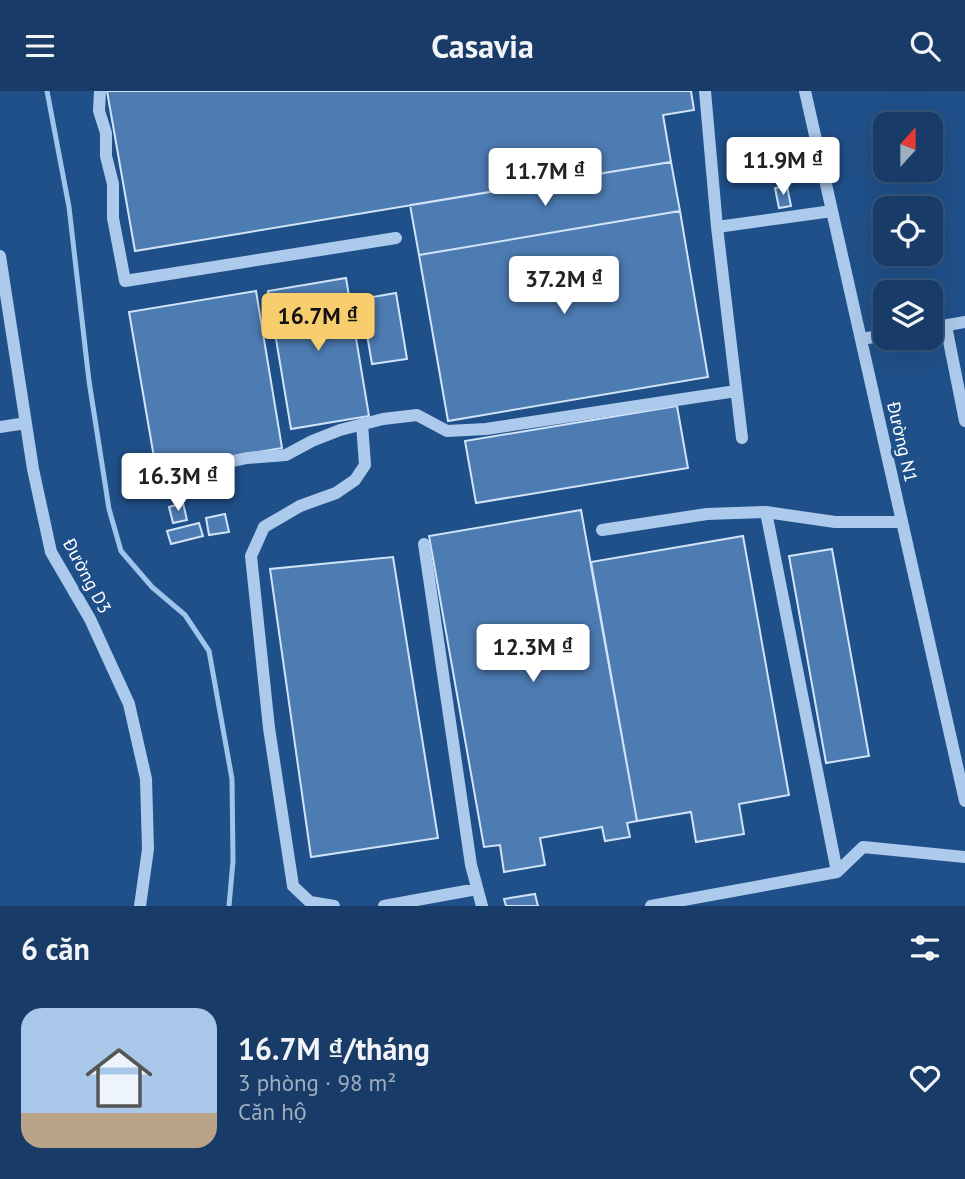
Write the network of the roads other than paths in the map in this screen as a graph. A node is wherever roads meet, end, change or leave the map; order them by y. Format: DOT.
graph roads {
  1 [pos="100,91"];
  2 [pos="705,91"];
  3 [pos="805,91"];
  4 [pos="832,211"];
  5 [pos="718,227"];
  6 [pos="397,238"];
  7 [pos="0,256"];
  8 [pos="965,322"];
  9 [pos="943,326"];
  10 [pos="946,326"];
  11 [pos="873,337"];
  12 [pos="861,339"];
  13 [pos="736,391"];
  14 [pos="965,421"];
  15 [pos="26,423"];
  16 [pos="362,424"];
  17 [pos="0,427"];
  18 [pos="741,438"];
  19 [pos="147,480"];
  20 [pos="766,512"];
  21 [pos="902,521"];
  22 [pos="602,530"];
  23 [pos="424,544"];
  24 [pos="961,761"];
  25 [pos="965,801"];
  26 [pos="965,857"];
  27 [pos="837,872"];
  28 [pos="477,889"];
  29 [pos="140,906"];
  30 [pos="334,906"];
  31 [pos="384,906"];
  32 [pos="482,906"];
  33 [pos="651,906"];
  1 -- 6 [label="street"];
  2 -- 5 [label="street"];
  3 -- 4 [label="street, Đường N1"];
  4 -- 5 [label="street"];
  4 -- 12 [label="street, Đường N1"];
  5 -- 13 [label="street"];
  7 -- 15 [label="street, Đường D3"];
  8 -- 10 [label="street"];
  9 -- 10 [label="street"];
  10 -- 14 [label="street"];
  11 -- 12 [label="street"];
  12 -- 21 [label="street, Đường N1"];
  13 -- 16 [label="street"];
  13 -- 18 [label="street"];
  15 -- 17 [label="street"];
  15 -- 29 [label="street, Đường D3"];
  16 -- 19 [label="street"];
  16 -- 30 [label="street"];
  20 -- 21 [label="street"];
  20 -- 22 [label="street"];
  20 -- 27 [label="street"];
  21 -- 24 [label="street, Đường N1"];
  23 -- 28 [label="street"];
  24 -- 25 [label="street, Đường N1"];
  26 -- 27 [label="street"];
  27 -- 33 [label="street"];
  28 -- 31 [label="street"];
  28 -- 32 [label="street"];
}
